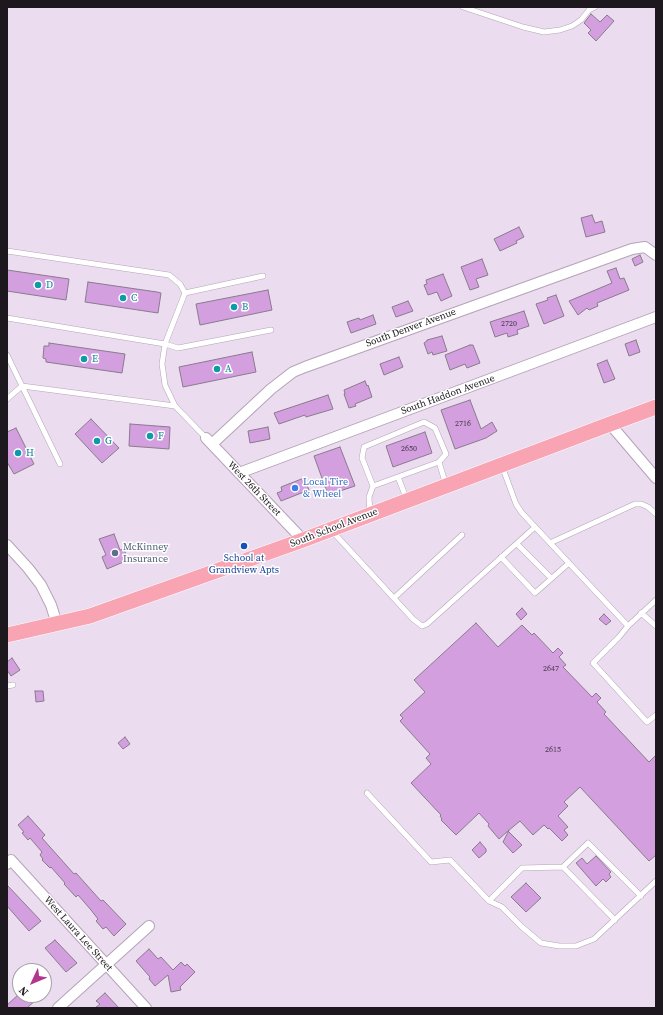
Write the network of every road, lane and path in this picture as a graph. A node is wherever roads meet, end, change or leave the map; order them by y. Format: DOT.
graph roads {
  1 [pos="463,7"];
  2 [pos="595,7"];
  3 [pos="589,9"];
  4 [pos="7,251"];
  5 [pos="656,255"];
  6 [pos="263,276"];
  7 [pos="185,293"];
  8 [pos="656,317"];
  9 [pos="7,318"];
  10 [pos="271,330"];
  11 [pos="165,344"];
  12 [pos="7,355"];
  13 [pos="22,386"];
  14 [pos="7,399"];
  15 [pos="175,406"];
  16 [pos="656,407"];
  17 [pos="610,424"];
  18 [pos="209,441"];
  19 [pos="439,462"];
  20 [pos="60,464"];
  21 [pos="501,465"];
  22 [pos="239,473"];
  23 [pos="398,478"];
  24 [pos="656,478"];
  25 [pos="372,486"];
  26 [pos="447,486"];
  27 [pos="407,501"];
  28 [pos="656,514"];
  29 [pos="370,515"];
  30 [pos="535,527"];
  31 [pos="331,529"];
  32 [pos="462,535"];
  33 [pos="303,540"];
  34 [pos="550,543"];
  35 [pos="517,544"];
  36 [pos="7,545"];
  37 [pos="501,557"];
  38 [pos="569,563"];
  39 [pos="552,578"];
  40 [pos="394,598"];
  41 [pos="656,600"];
  42 [pos="641,613"];
  43 [pos="57,624"];
  44 [pos="628,626"];
  45 [pos="656,626"];
  46 [pos="7,635"];
  47 [pos="13,685"];
  48 [pos="7,686"];
  49 [pos="656,714"];
  50 [pos="367,793"];
  51 [pos="9,862"];
  52 [pos="563,867"];
  53 [pos="656,881"];
  54 [pos="641,896"];
  55 [pos="489,900"];
  56 [pos="616,920"];
  57 [pos="149,926"];
  58 [pos="106,964"];
  59 [pos="58,1008"];
  60 [pos="146,1008"];
  1 -- 3 [label="lane"];
  2 -- 3 [label="lane"];
  4 -- 7 [label="lane"];
  5 -- 18 [label="street, South Denver Avenue"];
  6 -- 7 [label="lane"];
  7 -- 11 [label="lane"];
  8 -- 22 [label="street, South Haddon Avenue"];
  9 -- 11 [label="lane"];
  10 -- 11 [label="lane"];
  11 -- 15 [label="lane"];
  12 -- 13 [label="lane"];
  13 -- 14 [label="lane"];
  13 -- 15 [label="lane"];
  13 -- 20 [label="lane"];
  15 -- 18 [label="lane"];
  16 -- 17 [label="main road, South School Avenue"];
  17 -- 21 [label="main road, South School Avenue"];
  17 -- 24 [label="street"];
  18 -- 22 [label="street, West 26th Street"];
  19 -- 23 [label="lane"];
  19 -- 25 [label="lane"];
  19 -- 26 [label="lane"];
  21 -- 26 [label="main road, South School Avenue"];
  21 -- 30 [label="lane"];
  22 -- 33 [label="street, West 26th Street"];
  23 -- 25 [label="lane"];
  23 -- 27 [label="lane"];
  25 -- 29 [label="lane"];
  26 -- 27 [label="main road, South School Avenue"];
  27 -- 29 [label="main road, South School Avenue"];
  28 -- 34 [label="lane"];
  29 -- 31 [label="main road, South School Avenue"];
  30 -- 34 [label="lane"];
  30 -- 35 [label="lane"];
  31 -- 33 [label="main road, South School Avenue"];
  31 -- 40 [label="lane"];
  32 -- 40 [label="lane"];
  33 -- 43 [label="main road, South School Avenue"];
  34 -- 38 [label="lane"];
  35 -- 37 [label="lane"];
  35 -- 39 [label="lane"];
  36 -- 43 [label="street"];
  37 -- 39 [label="lane"];
  37 -- 40 [label="lane"];
  38 -- 39 [label="lane"];
  38 -- 44 [label="lane"];
  41 -- 42 [label="lane"];
  42 -- 44 [label="lane"];
  42 -- 45 [label="lane"];
  43 -- 46 [label="main road, South School Avenue"];
  44 -- 49 [label="lane"];
  47 -- 48 [label="lane"];
  50 -- 55 [label="lane"];
  51 -- 58 [label="street, West Laura Lee Street"];
  52 -- 54 [label="lane"];
  52 -- 55 [label="lane"];
  52 -- 56 [label="lane"];
  53 -- 54 [label="lane"];
  54 -- 56 [label="lane"];
  55 -- 56 [label="lane"];
  57 -- 58 [label="street"];
  58 -- 59 [label="street"];
  58 -- 60 [label="street, West Laura Lee Street"];
}
